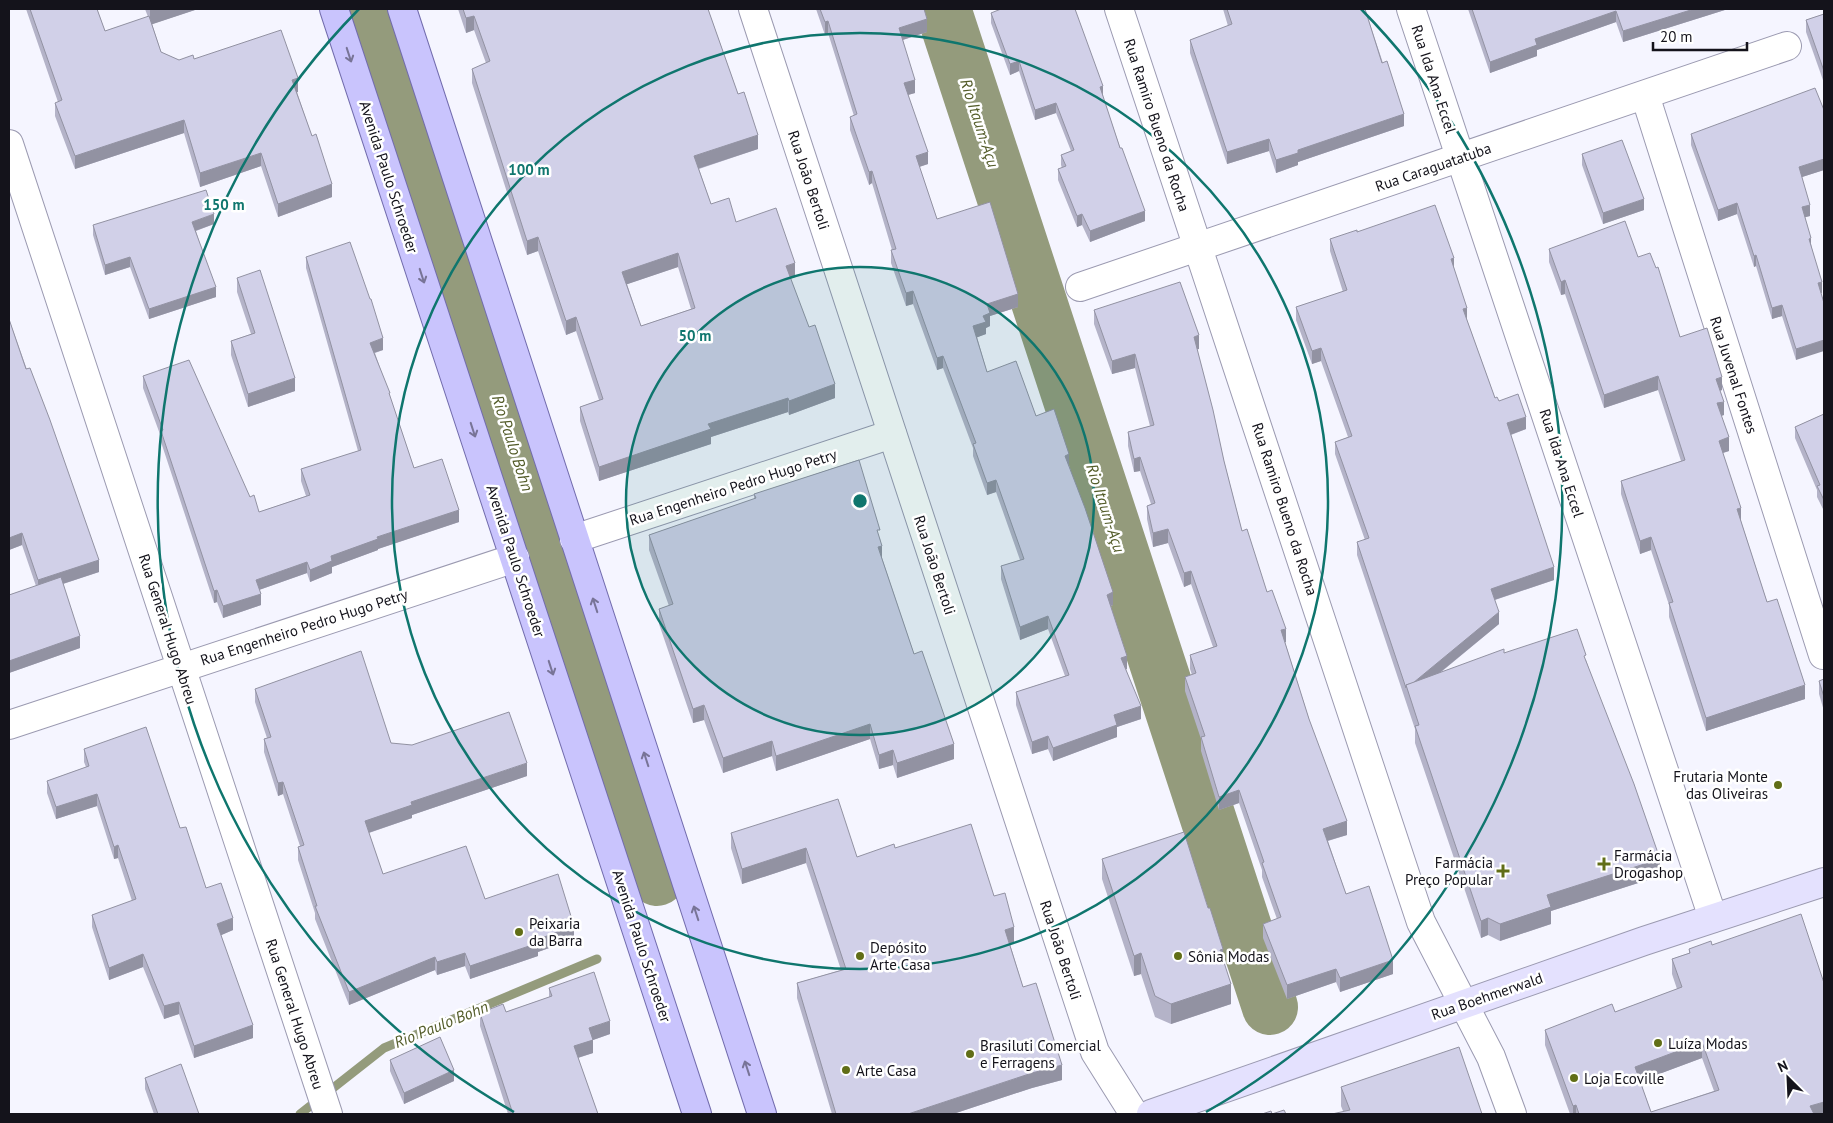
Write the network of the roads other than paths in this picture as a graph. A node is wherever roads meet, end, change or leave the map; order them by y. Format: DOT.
graph roads {
  1 [pos="334,9"];
  2 [pos="402,9"];
  3 [pos="753,9"];
  4 [pos="1119,9"];
  5 [pos="1411,9"];
  6 [pos="1787,46"];
  7 [pos="1645,95"];
  8 [pos="9,144"];
  9 [pos="1460,157"];
  10 [pos="1198,247"];
  11 [pos="1080,287"];
  12 [pos="892,434"];
  13 [pos="574,539"];
  14 [pos="515,558"];
  15 [pos="1823,655"];
  16 [pos="181,668"];
  17 [pos="9,725"];
  18 [pos="1824,882"];
  19 [pos="1713,918"];
  20 [pos="1463,1004"];
  21 [pos="328,1114"];
  22 [pos="697,1114"];
  23 [pos="762,1114"];
  24 [pos="1134,1114"];
  25 [pos="1151,1114"];
  26 [pos="1512,1114"];
  1 -- 14 [label="main road, Avenida Paulo Schroeder, one-way"];
  2 -- 13 [label="main road"];
  3 -- 12 [label="street, Rua João Bertoli"];
  4 -- 10 [label="street, Rua Ramiro Bueno da Rocha"];
  5 -- 9 [label="street, Rua Ida Ana Eccel"];
  6 -- 7 [label="street, Rua Caraguatatuba"];
  7 -- 9 [label="street, Rua Caraguatatuba"];
  7 -- 15 [label="street, Rua Juvenal Fontes"];
  8 -- 16 [label="street, Rua General Hugo Abreu"];
  9 -- 10 [label="street, Rua Caraguatatuba"];
  9 -- 19 [label="street, Rua Ida Ana Eccel"];
  10 -- 11 [label="street, Rua Caraguatatuba"];
  10 -- 20 [label="street, Rua Ramiro Bueno da Rocha"];
  12 -- 13 [label="street, Rua Engenheiro Pedro Hugo Petry"];
  12 -- 24 [label="street, Rua João Bertoli"];
  23 -- 13 [label="main road, one-way"];
  14 -- 16 [label="street, Rua Engenheiro Pedro Hugo Petry"];
  14 -- 22 [label="main road, Avenida Paulo Schroeder, one-way"];
  16 -- 17 [label="street, Rua Engenheiro Pedro Hugo Petry"];
  16 -- 21 [label="street, Rua General Hugo Abreu"];
  18 -- 19 [label="main road, Rua Boehmerwald"];
  19 -- 20 [label="main road, Rua Boehmerwald"];
  20 -- 25 [label="main road, Rua Boehmerwald"];
  20 -- 26 [label="street, Rua Ramiro Bueno da Rocha"];
}
